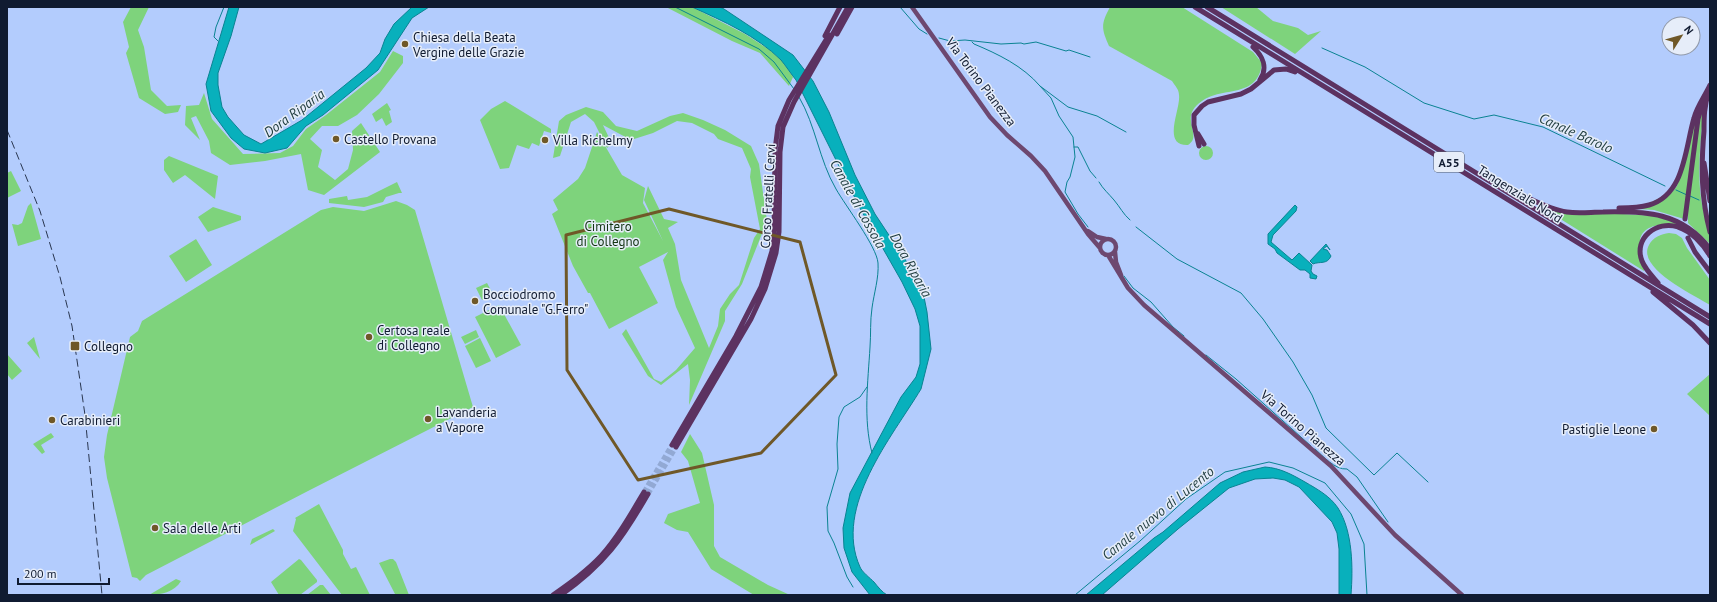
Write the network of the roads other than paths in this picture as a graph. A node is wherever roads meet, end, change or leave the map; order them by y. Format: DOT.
graph roads {
  1 [pos="840,7"];
  2 [pos="846,7"];
  3 [pos="852,7"];
  4 [pos="913,7"];
  5 [pos="1195,7"];
  6 [pos="1207,7"];
  7 [pos="1237,34"];
  8 [pos="822,49"];
  9 [pos="1310,79"];
  10 [pos="1258,84"];
  11 [pos="1709,88"];
  12 [pos="791,101"];
  13 [pos="1703,134"];
  14 [pos="1202,145"];
  15 [pos="1494,183"];
  16 [pos="1710,201"];
  17 [pos="1604,212"];
  18 [pos="1685,220"];
  19 [pos="1084,228"];
  20 [pos="1710,232"];
  21 [pos="1688,238"];
  22 [pos="1106,239"];
  23 [pos="1100,248"];
  24 [pos="1710,249"];
  25 [pos="1116,251"];
  26 [pos="1108,255"];
  27 [pos="1710,256"];
  28 [pos="1710,272"];
  29 [pos="1124,282"];
  30 [pos="1644,284"];
  31 [pos="1661,287"];
  32 [pos="1710,317"];
  33 [pos="1710,324"];
  34 [pos="1710,343"];
  35 [pos="553,595"];
  36 [pos="562,595"];
  37 [pos="1462,595"];
  1 -- 8 [label="highway"];
  2 -- 8 [label="highway"];
  3 -- 8 [label="highway"];
  4 -- 19 [label="main road, Via Torino Pianezza"];
  5 -- 7 [label="highway, Tangenziale Nord / A55"];
  6 -- 15 [label="highway, Tangenziale Nord / A55"];
  7 -- 9 [label="highway, Tangenziale Nord / A55"];
  7 -- 10 [label="highway"];
  8 -- 12 [label="highway, Corso Fratelli Cervi"];
  9 -- 10 [label="highway"];
  9 -- 30 [label="highway, Tangenziale Nord / A55"];
  10 -- 14 [label="highway"];
  11 -- 13 [label="highway"];
  11 -- 17 [label="highway"];
  11 -- 18 [label="highway"];
  12 -- 12 [label="highway, Corso Fratelli Cervi"];
  13 -- 16 [label="highway"];
  13 -- 20 [label="highway"];
  15 -- 17 [label="highway"];
  15 -- 31 [label="highway, Tangenziale Nord / A55"];
  17 -- 24 [label="highway"];
  19 -- 22 [label="main road, Via Torino Pianezza"];
  19 -- 23 [label="main road, Via Torino Pianezza"];
  21 -- 28 [label="highway"];
  22 -- 23 [label="main road"];
  22 -- 25 [label="main road"];
  23 -- 26 [label="main road"];
  25 -- 26 [label="main road"];
  25 -- 29 [label="main road, Via Torino Pianezza"];
  26 -- 29 [label="main road, Via Torino Pianezza"];
  27 -- 31 [label="highway"];
  29 -- 37 [label="main road, Via Torino Pianezza"];
  30 -- 33 [label="highway, Tangenziale Nord / A55"];
  30 -- 34 [label="highway, A55"];
  31 -- 32 [label="highway, Tangenziale Nord / A55"];
  35 -- 36 [label="highway"];
}
